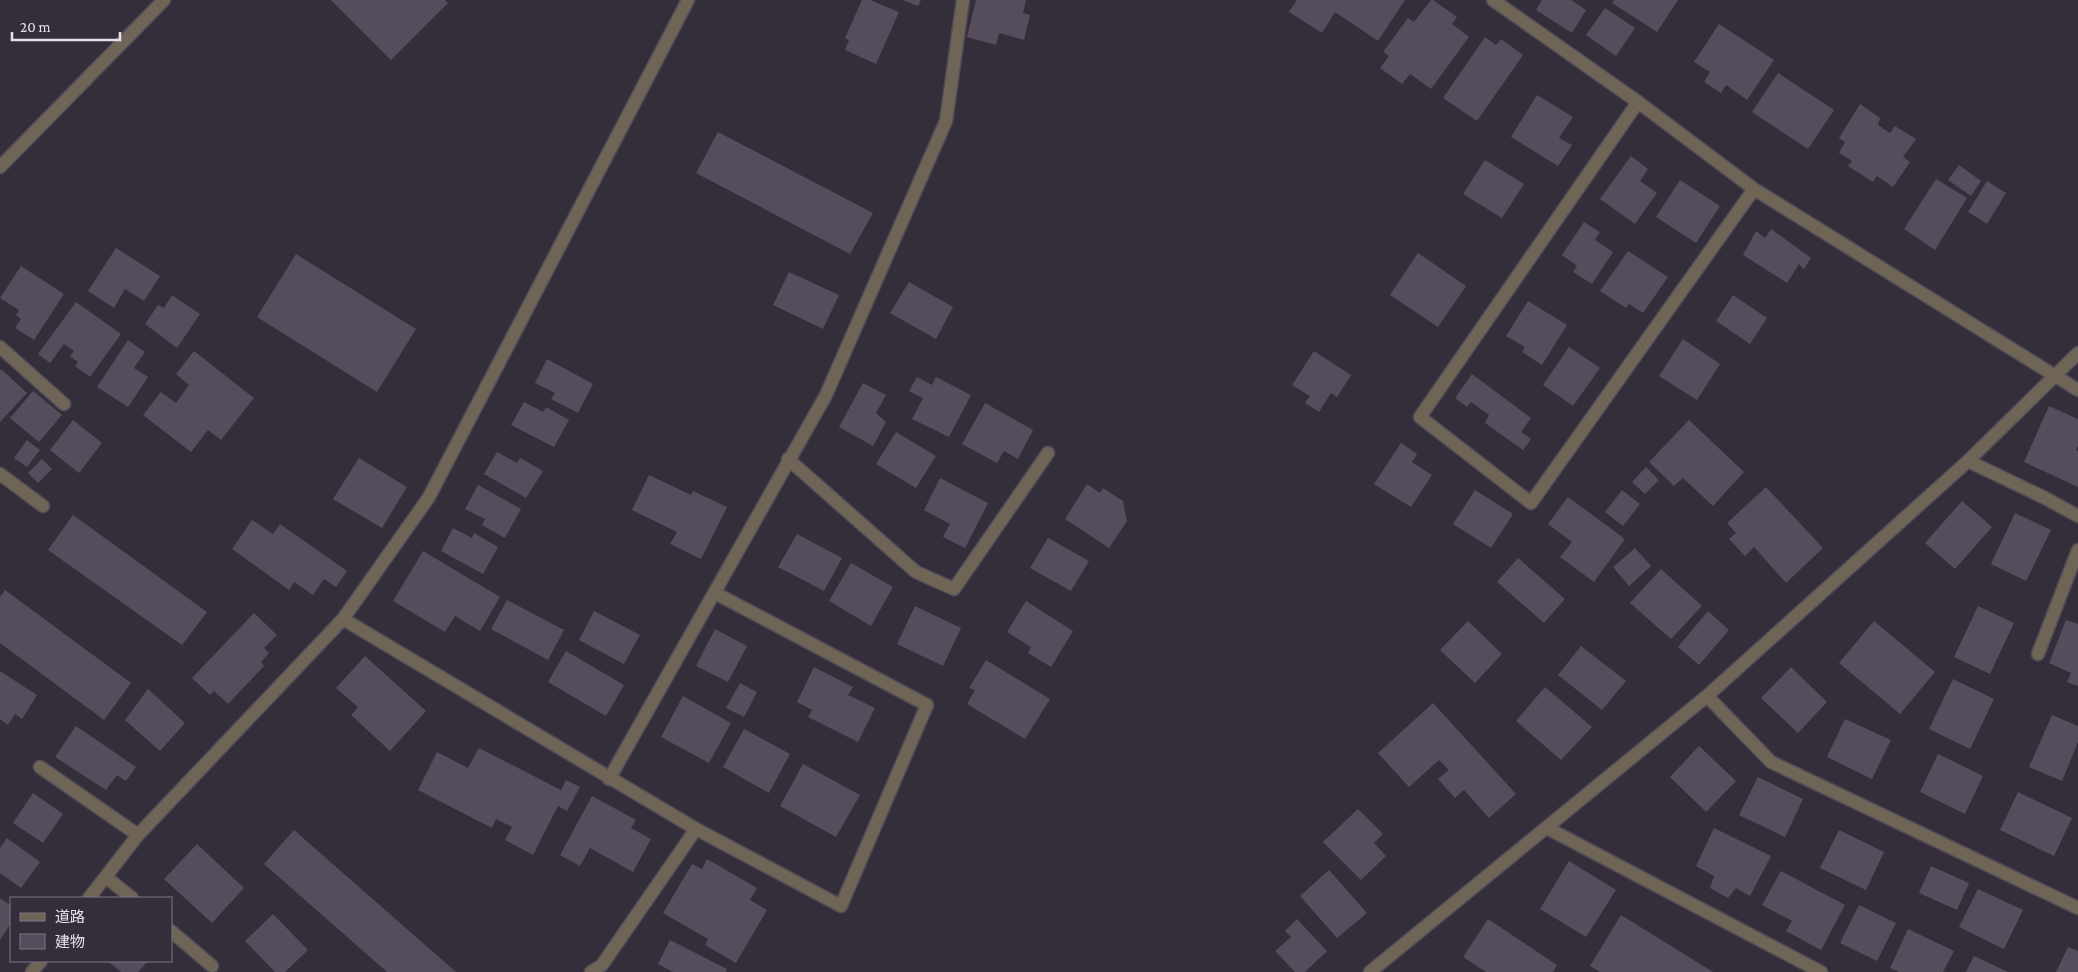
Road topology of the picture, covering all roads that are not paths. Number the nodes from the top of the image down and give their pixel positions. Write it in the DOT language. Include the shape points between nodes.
graph roads {
  1 [pos="164,0"];
  2 [pos="688,0"];
  3 [pos="963,0"];
  4 [pos="1493,0"];
  5 [pos="1638,102"];
  6 [pos="0,167"];
  7 [pos="1754,190"];
  8 [pos="0,347"];
  9 [pos="2078,353"];
  10 [pos="2053,376"];
  11 [pos="2078,390"];
  12 [pos="64,404"];
  13 [pos="1048,453"];
  14 [pos="788,459"];
  15 [pos="1968,460"];
  16 [pos="0,474"];
  17 [pos="43,506"];
  18 [pos="2078,516"];
  19 [pos="2078,550"];
  20 [pos="715,593"];
  21 [pos="344,619"];
  22 [pos="2038,654"];
  23 [pos="1707,696"];
  24 [pos="40,767"];
  25 [pos="609,778"];
  26 [pos="1547,828"];
  27 [pos="696,829"];
  28 [pos="138,835"];
  29 [pos="106,877"];
  30 [pos="90,897"];
  31 [pos="131,897"];
  32 [pos="2078,908"];
  33 [pos="172,932"];
  34 [pos="40,962"];
  35 [pos="212,966"];
  36 [pos="32,972"];
  37 [pos="591,972"];
  38 [pos="1370,972"];
  39 [pos="1821,972"];
  1 -- 6 [label="street"];
  2 -- 21 [label="street" via="429,497"];
  3 -- 14 [label="street" via="946,121 826,394"];
  4 -- 5 [label="street"];
  5 -- 7 [label="street"];
  5 -- 7 [label="street" via="1420,416 1531,503"];
  7 -- 10 [label="street"];
  8 -- 12 [label="street"];
  9 -- 10 [label="street"];
  10 -- 11 [label="street"];
  10 -- 15 [label="street"];
  13 -- 14 [label="street" via="954,589 916,572"];
  14 -- 20 [label="street"];
  15 -- 18 [label="street"];
  15 -- 23 [label="street"];
  16 -- 17 [label="street"];
  19 -- 22 [label="street"];
  20 -- 25 [label="street"];
  20 -- 27 [label="street" via="927,705 841,906"];
  21 -- 25 [label="street"];
  21 -- 28 [label="street"];
  23 -- 26 [label="street"];
  23 -- 32 [label="street" via="1771,762"];
  24 -- 28 [label="street"];
  25 -- 27 [label="street"];
  26 -- 38 [label="street"];
  26 -- 39 [label="street"];
  27 -- 37 [label="street" via="602,965"];
  28 -- 29 [label="street"];
  29 -- 30 [label="street"];
  29 -- 31 [label="street"];
  33 -- 35 [label="street"];
  34 -- 36 [label="street"];
}
